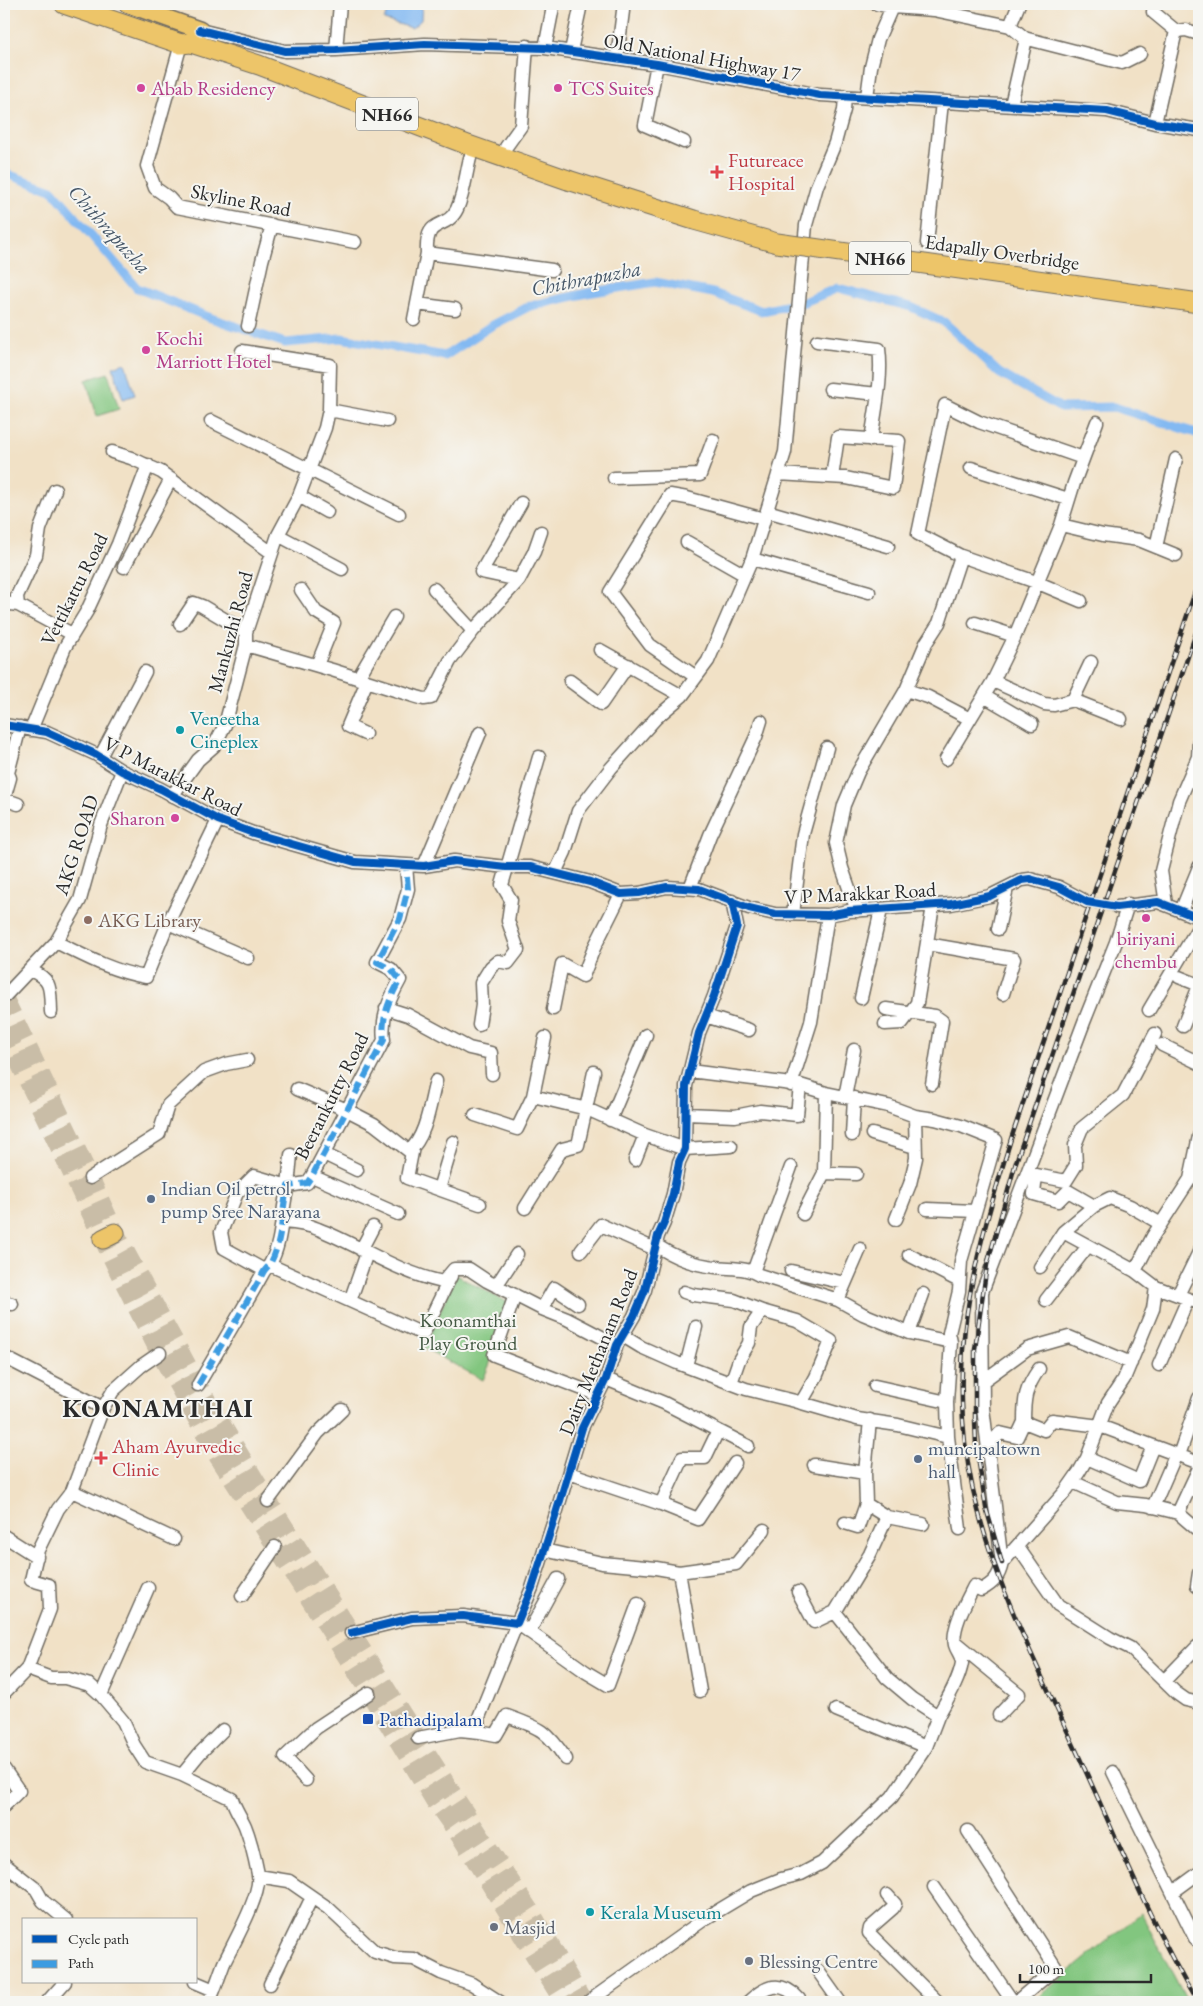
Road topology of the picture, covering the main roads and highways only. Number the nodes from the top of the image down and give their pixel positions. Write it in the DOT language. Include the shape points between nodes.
graph roads {
  1 [pos="64,4"];
  2 [pos="88,4"];
  3 [pos="127,4"];
  4 [pos="191,39"];
  5 [pos="1199,304"];
  1 -- 4 [label="highway, NH66"];
  2 -- 4 [label="highway, NH66"];
  3 -- 4 [label="main road, Old National Highway 17"];
  4 -- 5 [label="highway, Edapally Overbridge / NH66, bridge" via="468,146 694,220 777,243"];
}
